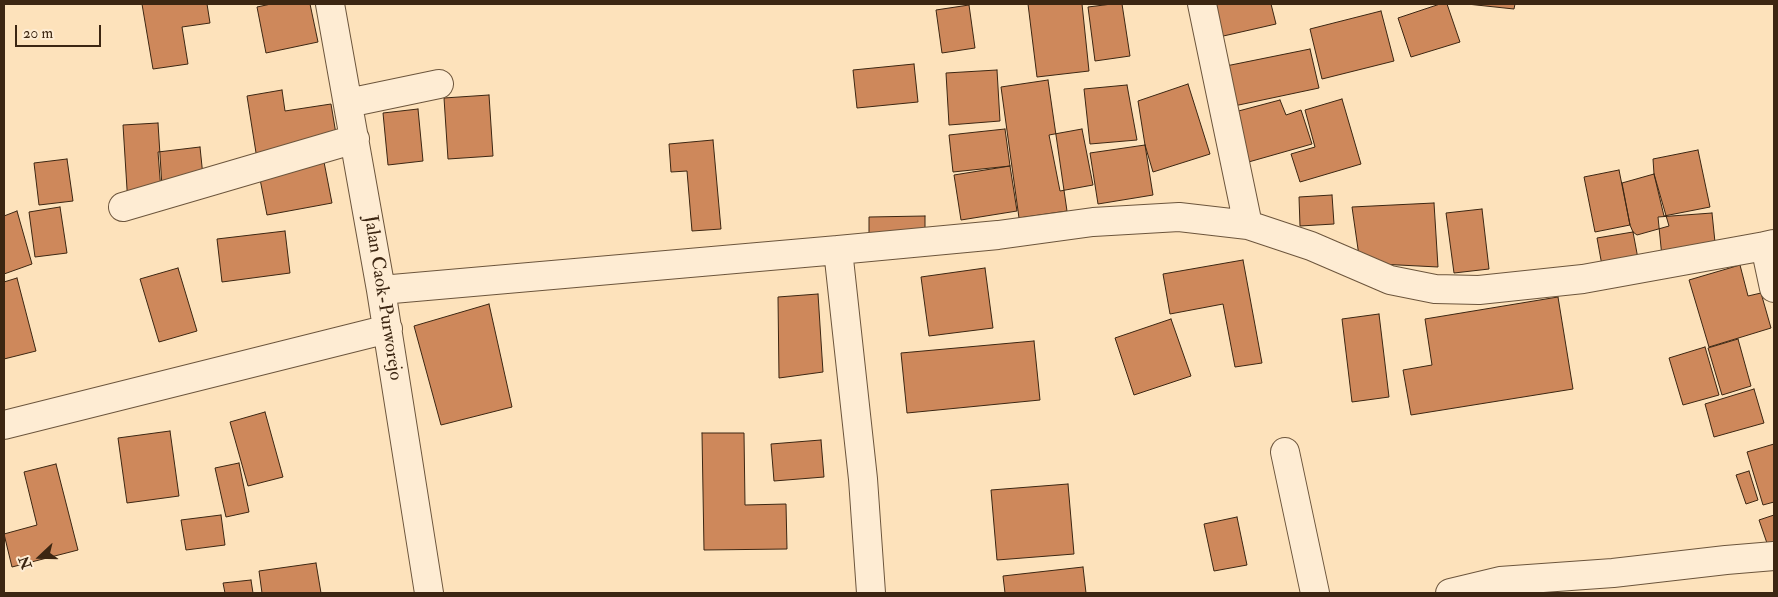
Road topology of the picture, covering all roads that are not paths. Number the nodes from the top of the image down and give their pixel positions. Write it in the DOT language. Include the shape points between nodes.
graph roads {
  1 [pos="330,4"];
  2 [pos="1202,4"];
  3 [pos="439,84"];
  4 [pos="348,103"];
  5 [pos="354,139"];
  6 [pos="123,207"];
  7 [pos="1248,225"];
  8 [pos="1770,245"];
  9 [pos="838,250"];
  10 [pos="1774,288"];
  11 [pos="381,290"];
  12 [pos="388,328"];
  13 [pos="4,425"];
  14 [pos="1285,452"];
  15 [pos="1774,556"];
  16 [pos="429,593"];
  17 [pos="872,593"];
  18 [pos="1315,593"];
  19 [pos="1450,593"];
  1 -- 4 [label="street, Jalan Caok-Purworejo"];
  2 -- 7 [label="street"];
  3 -- 4 [label="street"];
  4 -- 5 [label="street, Jalan Caok-Purworejo"];
  5 -- 6 [label="street"];
  5 -- 11 [label="street, Jalan Caok-Purworejo"];
  7 -- 8 [label="street" via="1311,246 1390,280 1444,289 1479,290 1583,280"];
  7 -- 9 [label="street" via="1179,216 1093,222 998,236"];
  8 -- 10 [label="street"];
  9 -- 11 [label="street"];
  9 -- 17 [label="street"];
  11 -- 12 [label="street, Jalan Caok-Purworejo"];
  12 -- 13 [label="street"];
  12 -- 16 [label="street, Jalan Caok-Purworejo"];
  14 -- 18 [label="street"];
  15 -- 19 [label="street" via="1500,582"];
}
